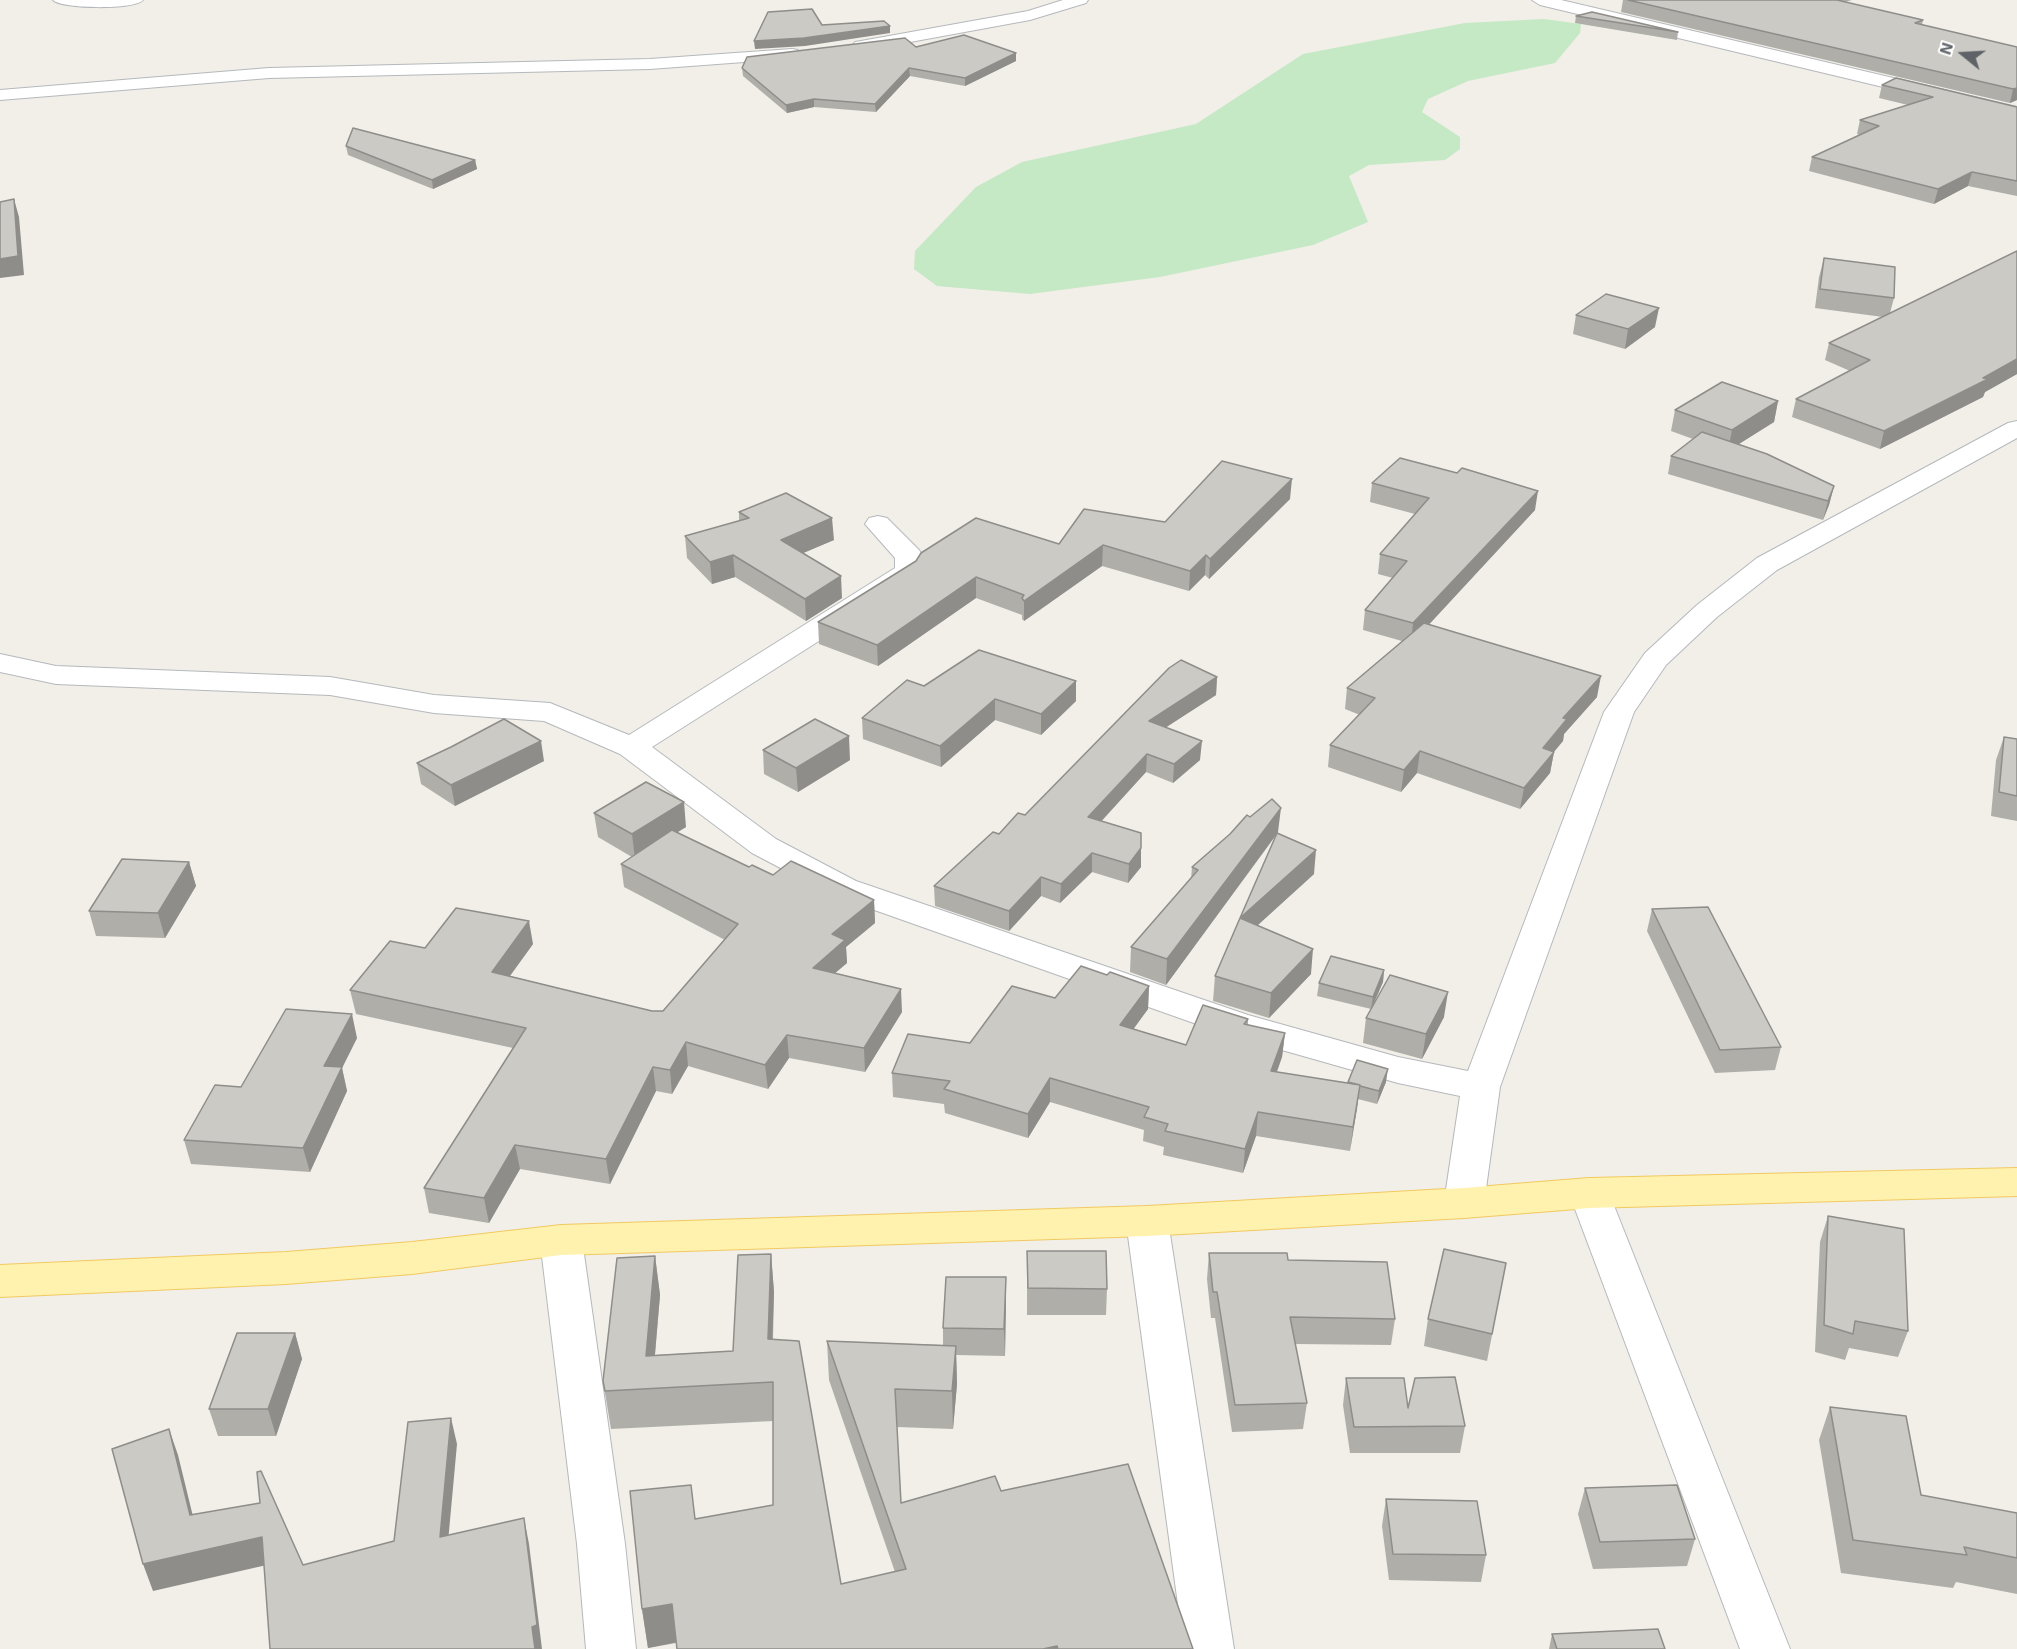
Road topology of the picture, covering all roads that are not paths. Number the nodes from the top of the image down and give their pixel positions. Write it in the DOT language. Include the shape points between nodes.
graph roads {
  1 [pos="61,0"];
  2 [pos="135,0"];
  3 [pos="1080,0"];
  4 [pos="1540,0"];
  5 [pos="1627,3"];
  6 [pos="1600,14"];
  7 [pos="844,49"];
  8 [pos="805,53"];
  9 [pos="0,95"];
  10 [pos="2017,113"];
  11 [pos="2017,428"];
  12 [pos="878,524"];
  13 [pos="0,663"];
  14 [pos="631,747"];
  15 [pos="1481,1087"];
  16 [pos="2017,1182"];
  17 [pos="1589,1193"];
  18 [pos="1464,1203"];
  19 [pos="1147,1221"];
  20 [pos="561,1240"];
  21 [pos="0,1281"];
  22 [pos="611,1649"];
  23 [pos="1209,1649"];
  24 [pos="1765,1649"];
  1 -- 2 [label="street"];
  3 -- 7 [label="street" via="1030,15"];
  4 -- 6 [label="street"];
  5 -- 6 [label="street"];
  6 -- 10 [label="street"];
  8 -- 9 [label="street" via="650,64 269,73"];
  11 -- 15 [label="street" via="1767,564 1707,610 1655,660 1619,712"];
  12 -- 14 [label="street" via="909,556 910,566 905,574"];
  13 -- 14 [label="street" via="56,675 330,686 434,704 549,712"];
  14 -- 15 [label="street" via="764,846 844,888 1235,1024 1398,1070"];
  15 -- 18 [label="street"];
  16 -- 17 [label="main road"];
  17 -- 18 [label="main road"];
  17 -- 24 [label="street"];
  18 -- 19 [label="main road"];
  19 -- 20 [label="main road"];
  19 -- 23 [label="street"];
  20 -- 21 [label="main road" via="286,1268"];
  20 -- 22 [label="street"];
}
